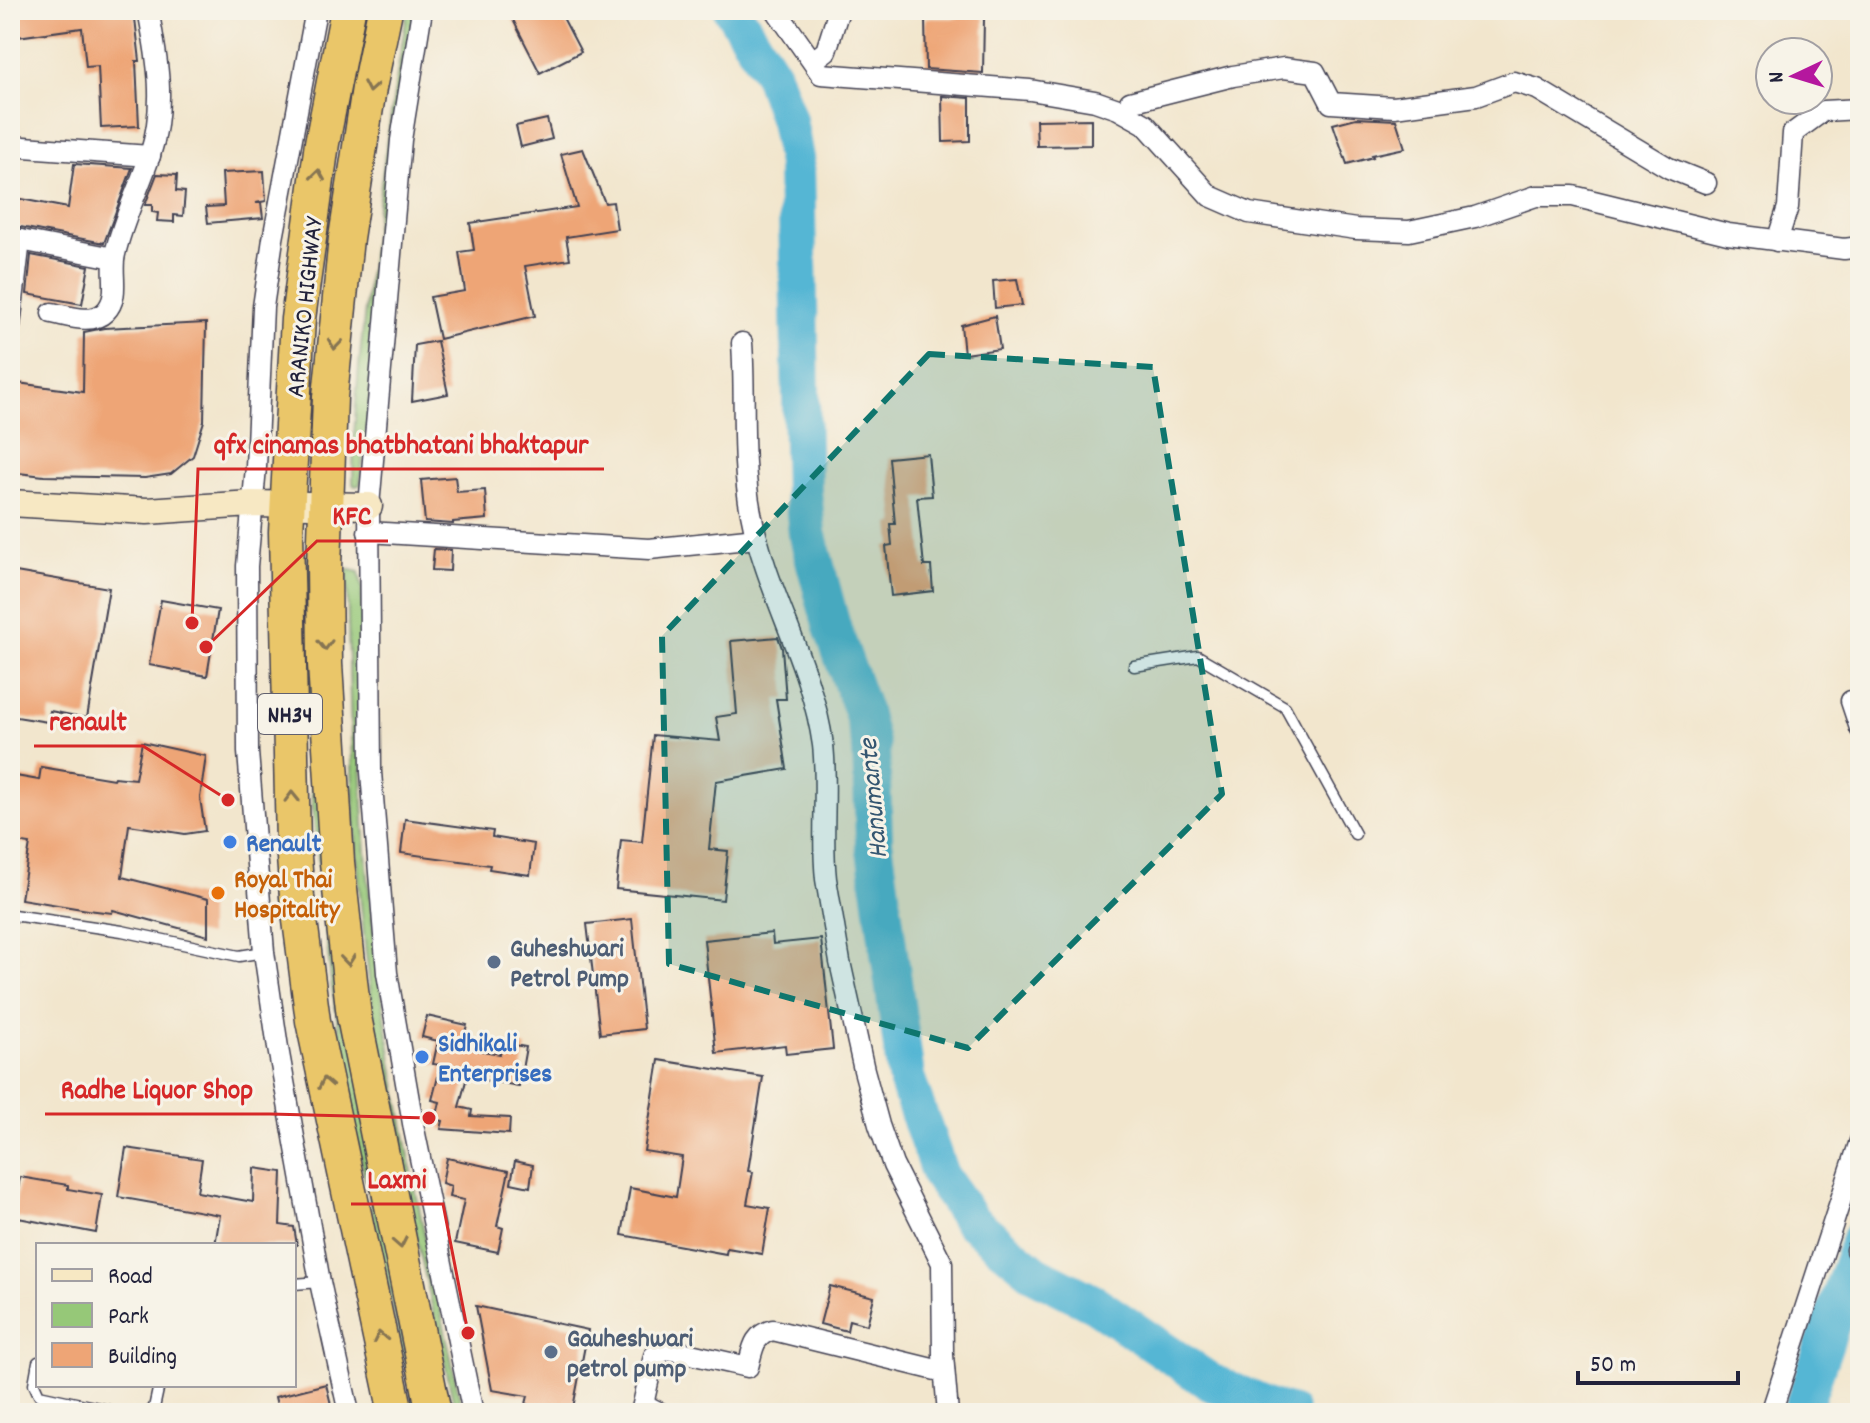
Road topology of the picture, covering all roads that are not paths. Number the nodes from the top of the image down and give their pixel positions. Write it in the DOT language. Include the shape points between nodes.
graph roads {
  1 [pos="148,10"];
  2 [pos="316,10"];
  3 [pos="348,10"];
  4 [pos="385,10"];
  5 [pos="422,10"];
  6 [pos="776,10"];
  7 [pos="839,10"];
  8 [pos="813,61"];
  9 [pos="1130,102"];
  10 [pos="1860,109"];
  11 [pos="10,146"];
  12 [pos="150,156"];
  13 [pos="1706,183"];
  14 [pos="15,239"];
  15 [pos="1777,241"];
  16 [pos="1860,247"];
  17 [pos="114,258"];
  18 [pos="52,313"];
  19 [pos="10,326"];
  20 [pos="742,343"];
  21 [pos="10,503"];
  22 [pos="251,504"];
  23 [pos="287,505"];
  24 [pos="326,506"];
  25 [pos="369,519"];
  26 [pos="757,538"];
  27 [pos="1134,666"];
  28 [pos="1851,701"];
  29 [pos="1860,728"];
  30 [pos="1355,834"];
  31 [pos="13,915"];
  32 [pos="264,952"];
  33 [pos="1860,1141"];
  34 [pos="320,1282"];
  35 [pos="296,1284"];
  36 [pos="944,1370"];
  37 [pos="36,1373"];
  38 [pos="159,1387"];
  39 [pos="642,1406"];
  40 [pos="122,1413"];
  41 [pos="148,1413"];
  42 [pos="349,1413"];
  43 [pos="396,1413"];
  44 [pos="434,1413"];
  45 [pos="473,1413"];
  46 [pos="671,1413"];
  47 [pos="948,1413"];
  48 [pos="1771,1413"];
  1 -- 12 [label="street" via="161,85"];
  2 -- 22 [label="street" via="263,307"];
  23 -- 3 [label="highway, ARANIKO HIGHWAY / NH34, one-way" via="298,319 322,143"];
  4 -- 24 [label="highway, ARANIKO HIGHWAY / NH34, one-way" via="346,238 330,397"];
  5 -- 25 [label="street" via="401,140"];
  6 -- 8 [label="street"];
  7 -- 8 [label="street" via="826,51"];
  8 -- 15 [label="street" via="821,74 1030,90 1106,105 1145,124 1210,196 1249,213 1409,231 1475,217 1536,196 1573,196"];
  9 -- 13 [label="street" via="1284,68 1315,72 1331,103 1394,107 1476,96 1514,82 1537,89 1669,168"];
  10 -- 15 [label="street" via="1823,111 1793,133 1788,207"];
  11 -- 12 [label="street"];
  12 -- 17 [label="street"];
  14 -- 17 [label="street"];
  14 -- 19 [label="street"];
  15 -- 16 [label="street"];
  17 -- 18 [label="street" via="115,291 103,314 93,320"];
  20 -- 26 [label="street" via="749,492"];
  21 -- 22 [label="main road" via="147,511"];
  22 -- 23 [label="main road"];
  22 -- 32 [label="street" via="248,752"];
  23 -- 24 [label="main road"];
  43 -- 23 [label="highway, ARANIKO HIGHWAY / NH34, one-way" via="313,1021 297,897"];
  24 -- 25 [label="main road"];
  24 -- 44 [label="highway, ARANIKO HIGHWAY / NH34, one-way" via="325,664 337,862 354,1017"];
  25 -- 26 [label="street" via="649,549"];
  25 -- 45 [label="street" via="371,772 387,973"];
  26 -- 36 [label="street" via="815,708 822,744 826,879 864,1070 893,1165 942,1263"];
  27 -- 30 [label="lane" via="1198,656 1285,707"];
  28 -- 29 [label="street"];
  31 -- 32 [label="lane" via="239,956"];
  32 -- 34 [label="street"];
  33 -- 48 [label="street"];
  34 -- 35 [label="lane"];
  34 -- 42 [label="street"];
  36 -- 39 [label="street" via="773,1330 755,1339 748,1367 668,1349 654,1356"];
  36 -- 47 [label="street"];
  37 -- 40 [label="lane" via="39,1395"];
  38 -- 41 [label="lane"];
  39 -- 46 [label="lane"];
}
